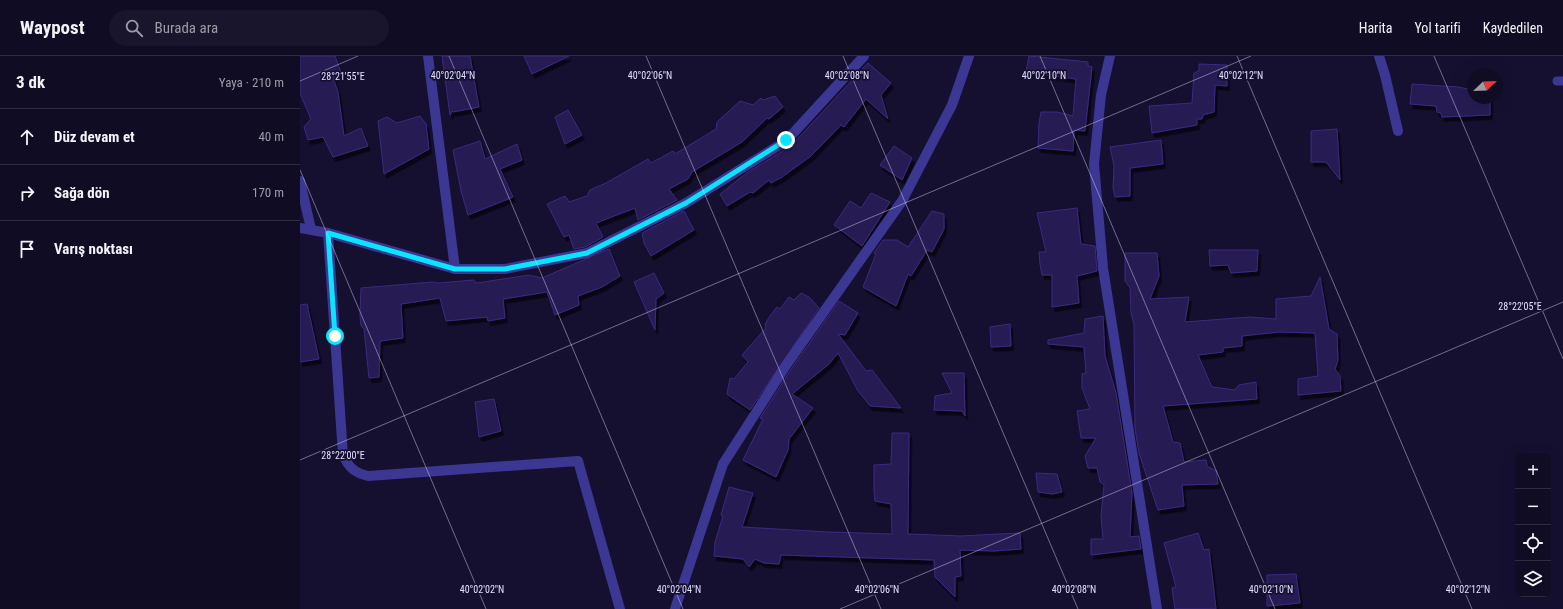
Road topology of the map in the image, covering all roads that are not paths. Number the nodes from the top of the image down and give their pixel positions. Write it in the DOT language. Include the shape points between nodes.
graph roads {
  1 [pos="428,56"];
  2 [pos="864,56"];
  3 [pos="969,56"];
  4 [pos="1110,56"];
  5 [pos="1379,56"];
  6 [pos="1398,132"];
  7 [pos="300,181"];
  8 [pos="300,228"];
  9 [pos="311,229"];
  10 [pos="328,233"];
  11 [pos="455,269"];
  12 [pos="620,609"];
  13 [pos="675,609"];
  14 [pos="1157,609"];
  1 -- 11 [label="street"];
  2 -- 11 [label="street" via="786,140 686,203 587,253 505,269"];
  3 -- 13 [label="street" via="952,105 902,201 787,364 723,464"];
  4 -- 14 [label="street" via="1101,95 1095,171 1103,268"];
  5 -- 6 [label="street"];
  7 -- 9 [label="street"];
  8 -- 9 [label="street"];
  9 -- 10 [label="street"];
  10 -- 11 [label="street"];
  10 -- 12 [label="street" via="343,455 347,464 356,472 368,476 578,461"];
}
